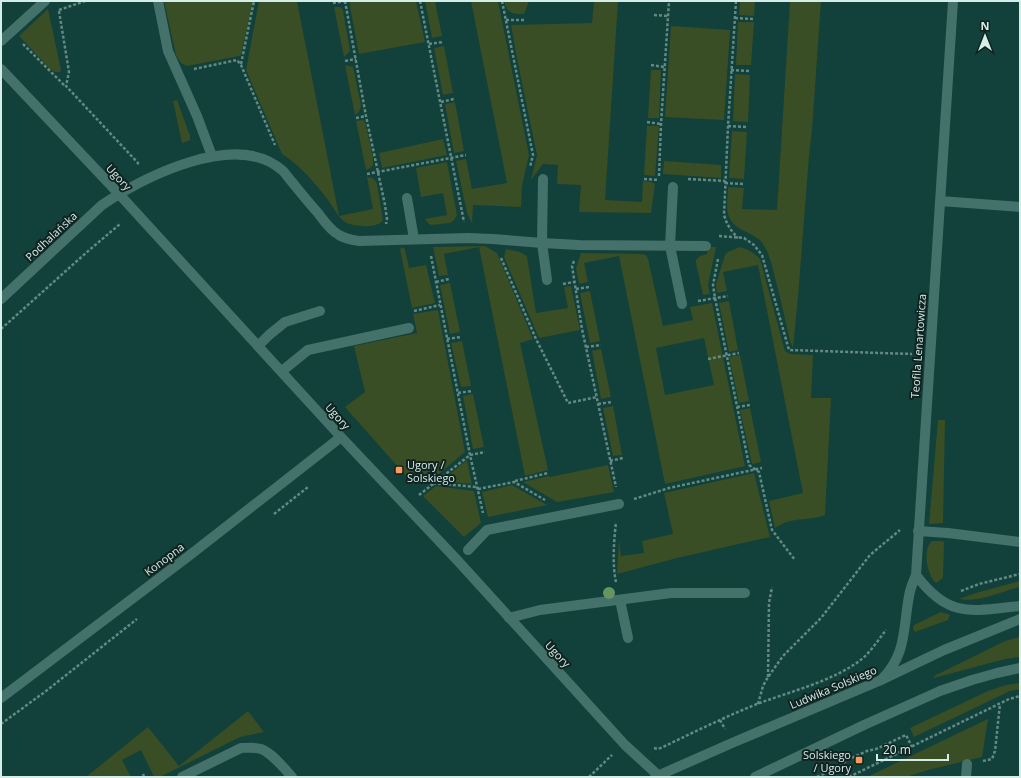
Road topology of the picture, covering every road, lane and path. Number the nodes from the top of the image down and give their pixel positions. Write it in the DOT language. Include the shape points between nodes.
graph roads {
  1 [pos="45,1"];
  2 [pos="85,1"];
  3 [pos="158,1"];
  4 [pos="254,1"];
  5 [pos="345,1"];
  6 [pos="420,1"];
  7 [pos="502,1"];
  8 [pos="669,1"];
  9 [pos="736,1"];
  10 [pos="953,1"];
  11 [pos="58,3"];
  12 [pos="333,3"];
  13 [pos="59,11"];
  14 [pos="654,15"];
  15 [pos="668,16"];
  16 [pos="735,18"];
  17 [pos="754,18"];
  18 [pos="506,20"];
  19 [pos="524,20"];
  20 [pos="11,32"];
  21 [pos="1,41"];
  22 [pos="443,42"];
  23 [pos="429,44"];
  24 [pos="356,59"];
  25 [pos="345,61"];
  26 [pos="241,64"];
  27 [pos="651,65"];
  28 [pos="664,66"];
  29 [pos="1,69"];
  30 [pos="176,69"];
  31 [pos="731,70"];
  32 [pos="751,71"];
  33 [pos="66,86"];
  34 [pos="454,99"];
  35 [pos="441,102"];
  36 [pos="366,116"];
  37 [pos="356,118"];
  38 [pos="647,122"];
  39 [pos="661,124"];
  40 [pos="728,126"];
  41 [pos="747,127"];
  42 [pos="278,151"];
  43 [pos="466,155"];
  44 [pos="212,156"];
  45 [pos="452,157"];
  46 [pos="529,171"];
  47 [pos="378,172"];
  48 [pos="367,174"];
  49 [pos="681,178"];
  50 [pos="543,179"];
  51 [pos="644,179"];
  52 [pos="725,182"];
  53 [pos="137,184"];
  54 [pos="744,184"];
  55 [pos="673,187"];
  56 [pos="119,194"];
  57 [pos="407,198"];
  58 [pos="940,201"];
  59 [pos="1020,207"];
  60 [pos="120,224"];
  61 [pos="465,226"];
  62 [pos="385,228"];
  63 [pos="724,236"];
  64 [pos="427,238"];
  65 [pos="738,238"];
  66 [pos="414,239"];
  67 [pos="493,239"];
  68 [pos="722,241"];
  69 [pos="542,243"];
  70 [pos="579,245"];
  71 [pos="670,246"];
  72 [pos="706,246"];
  73 [pos="719,253"];
  74 [pos="762,255"];
  75 [pos="449,279"];
  76 [pos="547,280"];
  77 [pos="436,282"];
  78 [pos="589,287"];
  79 [pos="576,289"];
  80 [pos="728,296"];
  81 [pos="715,298"];
  82 [pos="1,299"];
  83 [pos="682,304"];
  84 [pos="320,311"];
  85 [pos="409,328"];
  86 [pos="1,329"];
  87 [pos="461,337"];
  88 [pos="447,339"];
  89 [pos="600,345"];
  90 [pos="258,346"];
  91 [pos="586,347"];
  92 [pos="739,353"];
  93 [pos="912,354"];
  94 [pos="727,355"];
  95 [pos="708,358"];
  96 [pos="282,371"];
  97 [pos="472,391"];
  98 [pos="458,393"];
  99 [pos="597,397"];
  100 [pos="612,402"];
  101 [pos="598,404"];
  102 [pos="750,405"];
  103 [pos="737,407"];
  104 [pos="341,437"];
  105 [pos="484,452"];
  106 [pos="470,455"];
  107 [pos="623,458"];
  108 [pos="610,461"];
  109 [pos="762,468"];
  110 [pos="755,469"];
  111 [pos="548,473"];
  112 [pos="514,482"];
  113 [pos="313,483"];
  114 [pos="433,484"];
  115 [pos="410,486"];
  116 [pos="477,488"];
  117 [pos="414,490"];
  118 [pos="619,504"];
  119 [pos="568,514"];
  120 [pos="271,516"];
  121 [pos="487,530"];
  122 [pos="900,530"];
  123 [pos="918,532"];
  124 [pos="1020,542"];
  125 [pos="468,550"];
  126 [pos="795,560"];
  127 [pos="1020,574"];
  128 [pos="916,575"];
  129 [pos="772,587"];
  130 [pos="958,591"];
  131 [pos="745,593"];
  132 [pos="620,600"];
  133 [pos="1020,606"];
  134 [pos="138,618"];
  135 [pos="509,618"];
  136 [pos="1020,619"];
  137 [pos="887,628"];
  138 [pos="628,638"];
  139 [pos="1020,668"];
  140 [pos="768,677"];
  141 [pos="879,681"];
  142 [pos="1020,696"];
  143 [pos="1,698"];
  144 [pos="758,704"];
  145 [pos="1000,704"];
  146 [pos="720,720"];
  147 [pos="1,724"];
  148 [pos="724,728"];
  149 [pos="912,746"];
  150 [pos="652,748"];
  151 [pos="615,753"];
  152 [pos="967,764"];
  153 [pos="658,776"];
  154 [pos="182,777"];
  155 [pos="292,777"];
  156 [pos="589,777"];
  157 [pos="755,777"];
  158 [pos="817,777"];
  159 [pos="849,777"];
  160 [pos="966,777"];
  1 -- 20 [label="street"];
  2 -- 13 [label="path"];
  3 -- 30 [label="street" via="168,51"];
  4 -- 26 [label="path"];
  5 -- 12 [label="path"];
  5 -- 24 [label="path"];
  6 -- 23 [label="path"];
  7 -- 18 [label="path"];
  8 -- 15 [label="path"];
  9 -- 16 [label="path"];
  10 -- 58 [label="street, Teofila Lenartowicza"];
  11 -- 13 [label="path"];
  13 -- 33 [label="path" via="69,72"];
  14 -- 15 [label="path"];
  15 -- 28 [label="path"];
  16 -- 17 [label="path"];
  16 -- 31 [label="path"];
  18 -- 19 [label="path"];
  18 -- 46 [label="path" via="533,155"];
  20 -- 21 [label="street"];
  20 -- 33 [label="path"];
  22 -- 23 [label="path"];
  23 -- 35 [label="path"];
  24 -- 25 [label="path"];
  24 -- 36 [label="path"];
  26 -- 30 [label="path" via="234,60 199,68"];
  26 -- 42 [label="path"];
  27 -- 28 [label="path"];
  28 -- 39 [label="path"];
  29 -- 56 [label="street, Ugory"];
  30 -- 44 [label="street"];
  31 -- 32 [label="path"];
  31 -- 40 [label="path"];
  33 -- 53 [label="path" via="138,162 129,169"];
  34 -- 35 [label="path"];
  35 -- 45 [label="path"];
  36 -- 37 [label="path"];
  36 -- 47 [label="path"];
  38 -- 39 [label="path"];
  39 -- 51 [label="path" via="659,180"];
  40 -- 41 [label="path"];
  40 -- 52 [label="path"];
  43 -- 45 [label="path"];
  44 -- 53 [label="street, Podhalańska" via="176,166"];
  44 -- 66 [label="street, Podhalańska" via="246,155 272,163 283,171 328,226 349,240"];
  45 -- 47 [label="path"];
  45 -- 61 [label="path"];
  47 -- 48 [label="path"];
  47 -- 62 [label="path" via="387,219"];
  49 -- 52 [label="path"];
  50 -- 69 [label="street"];
  52 -- 54 [label="path"];
  52 -- 65 [label="path" via="724,215 731,231"];
  53 -- 56 [label="street, Podhalańska"];
  55 -- 71 [label="street"];
  56 -- 82 [label="street, Podhalańska" via="102,205"];
  56 -- 90 [label="street, Ugory"];
  57 -- 66 [label="street"];
  58 -- 59 [label="street"];
  58 -- 123 [label="street, Teofila Lenartowicza"];
  60 -- 86 [label="path"];
  63 -- 68 [label="path"];
  64 -- 66 [label="street, Podhalańska"];
  64 -- 67 [label="street, Podhalańska"];
  64 -- 77 [label="path"];
  67 -- 69 [label="street, Podhalańska"];
  67 -- 99 [label="path" via="536,339 568,403"];
  69 -- 70 [label="street, Podhalańska"];
  69 -- 76 [label="street"];
  70 -- 71 [label="street, Podhalańska"];
  70 -- 79 [label="path" via="572,266"];
  71 -- 72 [label="street, Podhalańska"];
  71 -- 83 [label="street"];
  73 -- 81 [label="path" via="713,285"];
  74 -- 93 [label="path" via="789,350"];
  75 -- 77 [label="path"];
  77 -- 88 [label="path"];
  78 -- 79 [label="path"];
  79 -- 91 [label="path"];
  80 -- 81 [label="path"];
  81 -- 94 [label="path"];
  84 -- 90 [label="street" via="285,322"];
  85 -- 96 [label="street" via="308,350"];
  87 -- 88 [label="path"];
  88 -- 98 [label="path"];
  89 -- 91 [label="path"];
  90 -- 96 [label="street, Ugory"];
  91 -- 99 [label="path"];
  92 -- 94 [label="path"];
  94 -- 95 [label="path"];
  94 -- 103 [label="path"];
  96 -- 104 [label="street, Ugory"];
  97 -- 98 [label="path"];
  98 -- 106 [label="path"];
  99 -- 101 [label="path"];
  100 -- 101 [label="path"];
  101 -- 108 [label="path"];
  102 -- 103 [label="path"];
  103 -- 110 [label="path" via="749,465"];
  104 -- 135 [label="street, Ugory"];
  104 -- 143 [label="street, Konopna"];
  105 -- 106 [label="path"];
  106 -- 114 [label="path"];
  106 -- 116 [label="path"];
  107 -- 108 [label="path"];
  108 -- 118 [label="path"];
  109 -- 110 [label="path"];
  110 -- 118 [label="path" via="669,488"];
  110 -- 126 [label="path" via="759,472 772,530"];
  111 -- 112 [label="path"];
  112 -- 116 [label="path"];
  112 -- 119 [label="path"];
  113 -- 120 [label="path"];
  114 -- 115 [label="path" via="406,481"];
  114 -- 116 [label="path"];
  114 -- 117 [label="path" via="418,495"];
  116 -- 121 [label="path"];
  118 -- 119 [label="street"];
  118 -- 132 [label="path" via="614,537 614,575"];
  119 -- 121 [label="street"];
  121 -- 125 [label="street"];
  122 -- 140 [label="path" via="870,555 821,618 783,656"];
  123 -- 124 [label="street"];
  123 -- 128 [label="street, Teofila Lenartowicza"];
  127 -- 130 [label="path"];
  128 -- 133 [label="street" via="936,597 958,609"];
  128 -- 141 [label="street, Teofila Lenartowicza" via="909,594 902,646 892,667"];
  129 -- 140 [label="path" via="769,602"];
  131 -- 132 [label="street" via="671,593"];
  132 -- 135 [label="street" via="540,610"];
  132 -- 138 [label="street"];
  134 -- 147 [label="path"];
  135 -- 153 [label="street, Ugory" via="625,745"];
  136 -- 141 [label="street, Ludwika Solskiego" via="944,650"];
  137 -- 144 [label="path" via="864,657 852,666"];
  139 -- 157 [label="street" via="940,691"];
  140 -- 144 [label="path"];
  141 -- 153 [label="street, Ludwika Solskiego"];
  142 -- 145 [label="path"];
  144 -- 146 [label="path"];
  145 -- 149 [label="path"];
  145 -- 152 [label="path" via="992,759"];
  146 -- 148 [label="path"];
  146 -- 150 [label="path" via="663,747"];
  149 -- 158 [label="path" via="906,735 847,760"];
  149 -- 159 [label="path"];
  151 -- 156 [label="path"];
  152 -- 160 [label="street"];
  154 -- 155 [label="street" via="241,748 252,747 268,753"];
}
